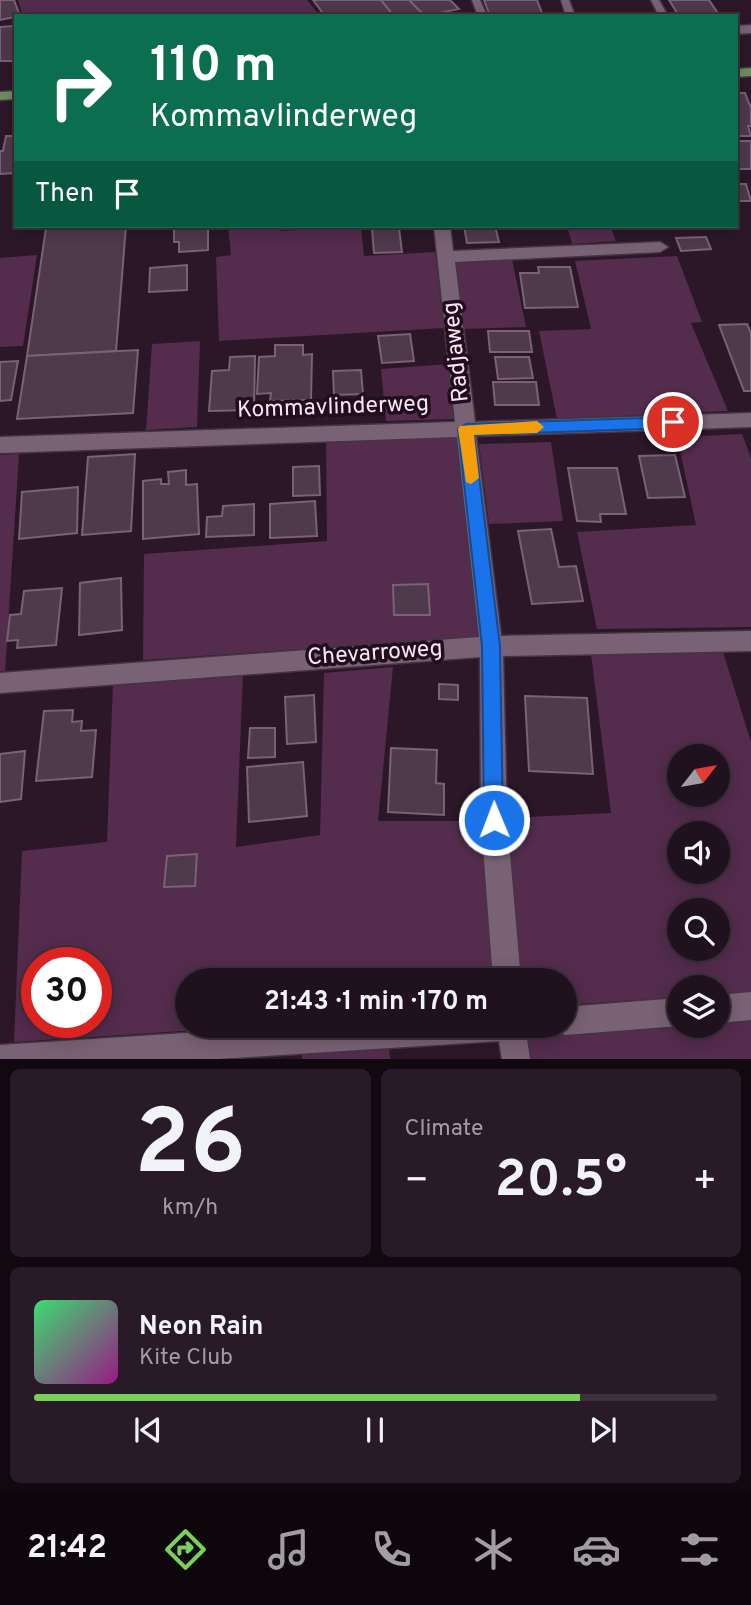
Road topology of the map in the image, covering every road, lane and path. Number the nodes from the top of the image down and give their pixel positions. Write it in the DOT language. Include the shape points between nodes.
graph roads {
  1 [pos="442,228"];
  2 [pos="660,247"];
  3 [pos="446,257"];
  4 [pos="751,420"];
  5 [pos="466,429"];
  6 [pos="0,445"];
  7 [pos="751,641"];
  8 [pos="491,646"];
  9 [pos="0,683"];
  10 [pos="507,968"];
  11 [pos="751,1006"];
  12 [pos="730,1008"];
  13 [pos="667,1013"];
  14 [pos="577,1020"];
  15 [pos="321,1038"];
  16 [pos="513,1038"];
  17 [pos="0,1059"];
  18 [pos="516,1059"];
  1 -- 3 [label="street, Radjaweg"];
  2 -- 3 [label="street"];
  3 -- 5 [label="street, Radjaweg"];
  4 -- 5 [label="street, Kommavlinderweg"];
  5 -- 6 [label="street, Kommavlinderweg"];
  5 -- 8 [label="street, Radjaweg"];
  7 -- 8 [label="street, Chevarroweg"];
  8 -- 9 [label="street, Chevarroweg"];
  8 -- 10 [label="street, Radjaweg" via="494,820"];
  11 -- 12 [label="street"];
  13 -- 14 [label="street"];
  15 -- 17 [label="street"];
  16 -- 18 [label="street"];
}
